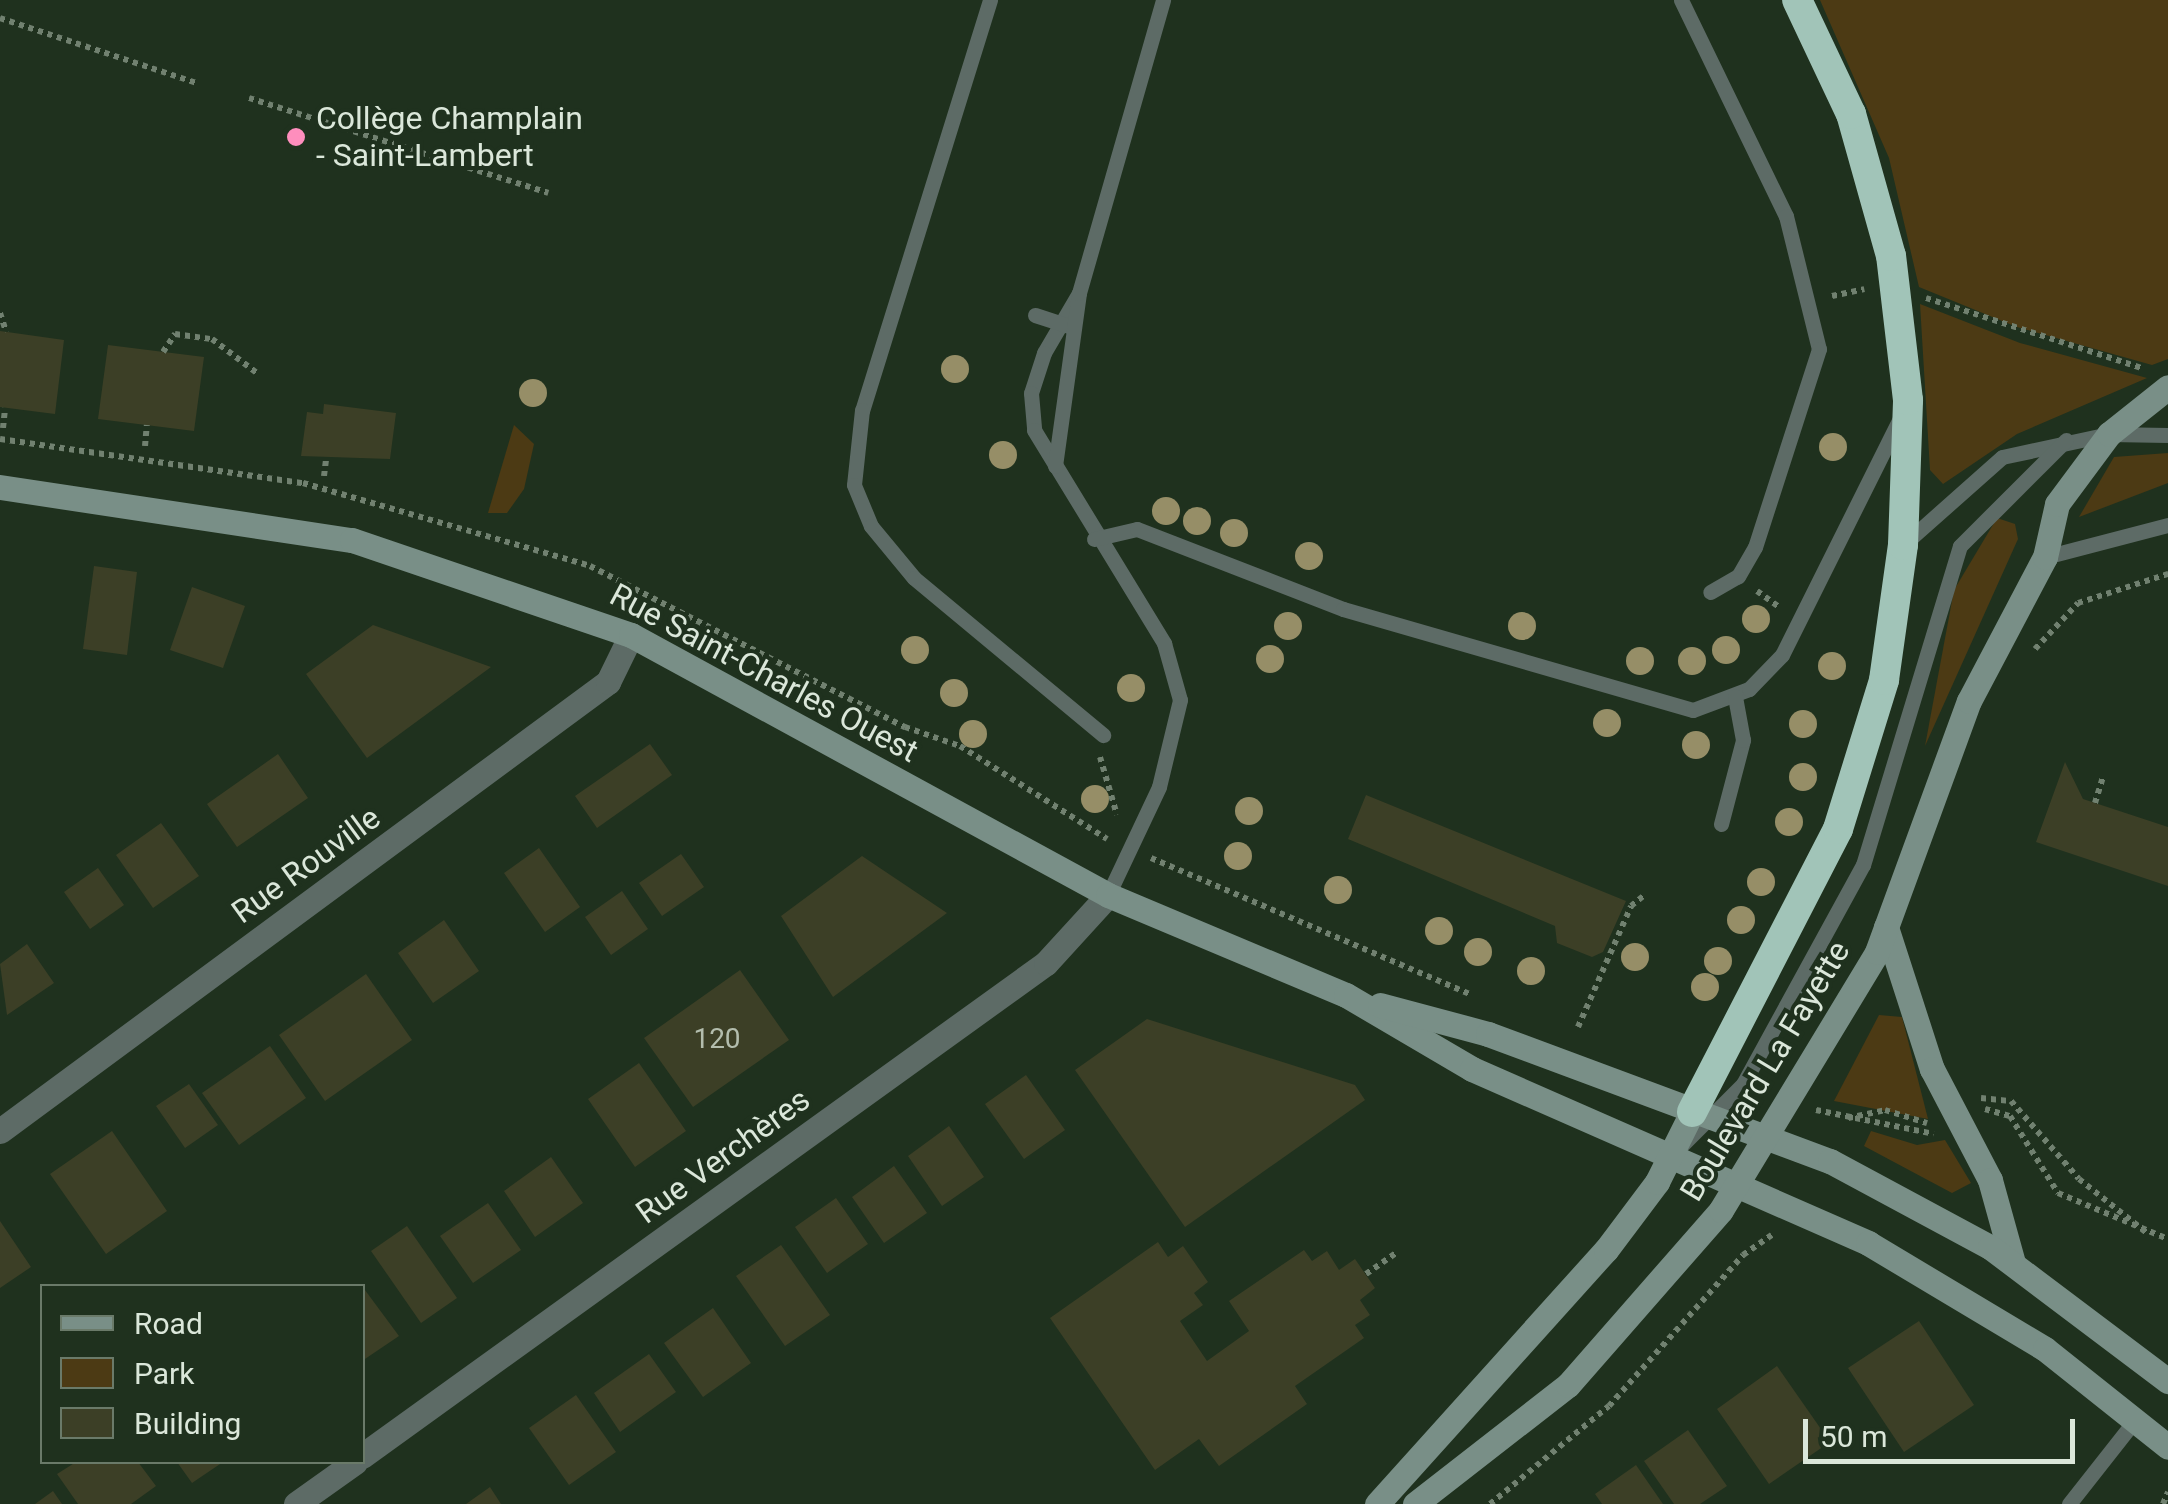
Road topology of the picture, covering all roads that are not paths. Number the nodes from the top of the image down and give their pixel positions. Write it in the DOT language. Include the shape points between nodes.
graph roads {
  1 [pos="990,0"];
  2 [pos="1163,0"];
  3 [pos="1681,0"];
  4 [pos="1797,0"];
  5 [pos="1035,315"];
  6 [pos="1069,326"];
  7 [pos="2160,379"];
  8 [pos="1908,400"];
  9 [pos="2110,434"];
  10 [pos="2168,435"];
  11 [pos="2066,440"];
  12 [pos="1057,475"];
  13 [pos="0,487"];
  14 [pos="2168,525"];
  15 [pos="1094,539"];
  16 [pos="1903,545"];
  17 [pos="2044,557"];
  18 [pos="1710,592"];
  19 [pos="631,635"];
  20 [pos="1735,697"];
  21 [pos="1103,735"];
  22 [pos="1721,824"];
  23 [pos="1108,896"];
  24 [pos="1886,927"];
  25 [pos="1346,995"];
  26 [pos="1701,1114"];
  27 [pos="0,1130"];
  28 [pos="1766,1134"];
  29 [pos="1674,1154"];
  30 [pos="1738,1181"];
  31 [pos="2014,1263"];
  32 [pos="2168,1381"];
  33 [pos="2136,1420"];
  34 [pos="2168,1447"];
  35 [pos="365,1454"];
  36 [pos="352,1464"];
  37 [pos="2079,1501"];
  38 [pos="296,1504"];
  39 [pos="1377,1504"];
  40 [pos="1416,1504"];
  1 -- 21 [label="lane" via="862,410 854,486 871,526 914,578"];
  2 -- 6 [label="lane"];
  3 -- 18 [label="lane" via="1786,216 1818,350 1755,547 1738,576"];
  4 -- 8 [label="highway" via="1868,165 1898,291"];
  5 -- 6 [label="lane"];
  6 -- 12 [label="lane" via="1054,435"];
  6 -- 12 [label="lane" via="1030,405"];
  7 -- 9 [label="street, Boulevard La Fayette"];
  8 -- 16 [label="highway"];
  8 -- 20 [label="lane" via="1803,624 1772,668"];
  9 -- 10 [label="lane"];
  9 -- 11 [label="lane"];
  9 -- 17 [label="street, Boulevard La Fayette" via="2057,504"];
  11 -- 16 [label="lane" via="2002,457"];
  11 -- 26 [label="lane" via="1960,546 1863,864 1743,1084"];
  12 -- 15 [label="lane"];
  13 -- 19 [label="street, Rue Saint-Charles Ouest" via="352,540"];
  14 -- 17 [label="lane"];
  15 -- 20 [label="lane" via="1127,528 1154,534 1343,609 1666,708"];
  15 -- 23 [label="lane" via="1164,643 1180,700 1163,777"];
  16 -- 26 [label="highway" via="1884,680 1843,814"];
  17 -- 24 [label="street, Boulevard La Fayette" via="1981,673"];
  19 -- 23 [label="street, Rue Saint-Charles Ouest"];
  19 -- 27 [label="street, Rue Rouville" via="608,682"];
  20 -- 22 [label="lane" via="1743,740"];
  23 -- 25 [label="street, Rue Saint-Charles Ouest"];
  23 -- 35 [label="street, Rue Verchères" via="1046,964"];
  24 -- 28 [label="street, Boulevard La Fayette"];
  24 -- 31 [label="street" via="1932,1070 1990,1180"];
  25 -- 26 [label="street, Rue Saint-Charles Ouest" via="1488,1034"];
  25 -- 29 [label="street, Rue Saint-Charles Ouest" via="1472,1069"];
  26 -- 28 [label="street, Rue Saint-Charles Ouest"];
  26 -- 29 [label="street, Boulevard La Fayette"];
  28 -- 30 [label="street, Boulevard La Fayette"];
  28 -- 31 [label="street, Rue Saint-Charles Ouest"];
  29 -- 30 [label="street, Rue Saint-Charles Ouest"];
  29 -- 39 [label="street, Boulevard La Fayette" via="1562,1305"];
  30 -- 33 [label="street, Rue Saint-Charles Ouest" via="1996,1316"];
  30 -- 40 [label="street, Boulevard La Fayette" via="1584,1370"];
  31 -- 32 [label="street, Rue Saint-Charles Ouest"];
  33 -- 34 [label="street, Rue Saint-Charles Ouest"];
  33 -- 37 [label="lane"];
  36 -- 38 [label="street"];
}
